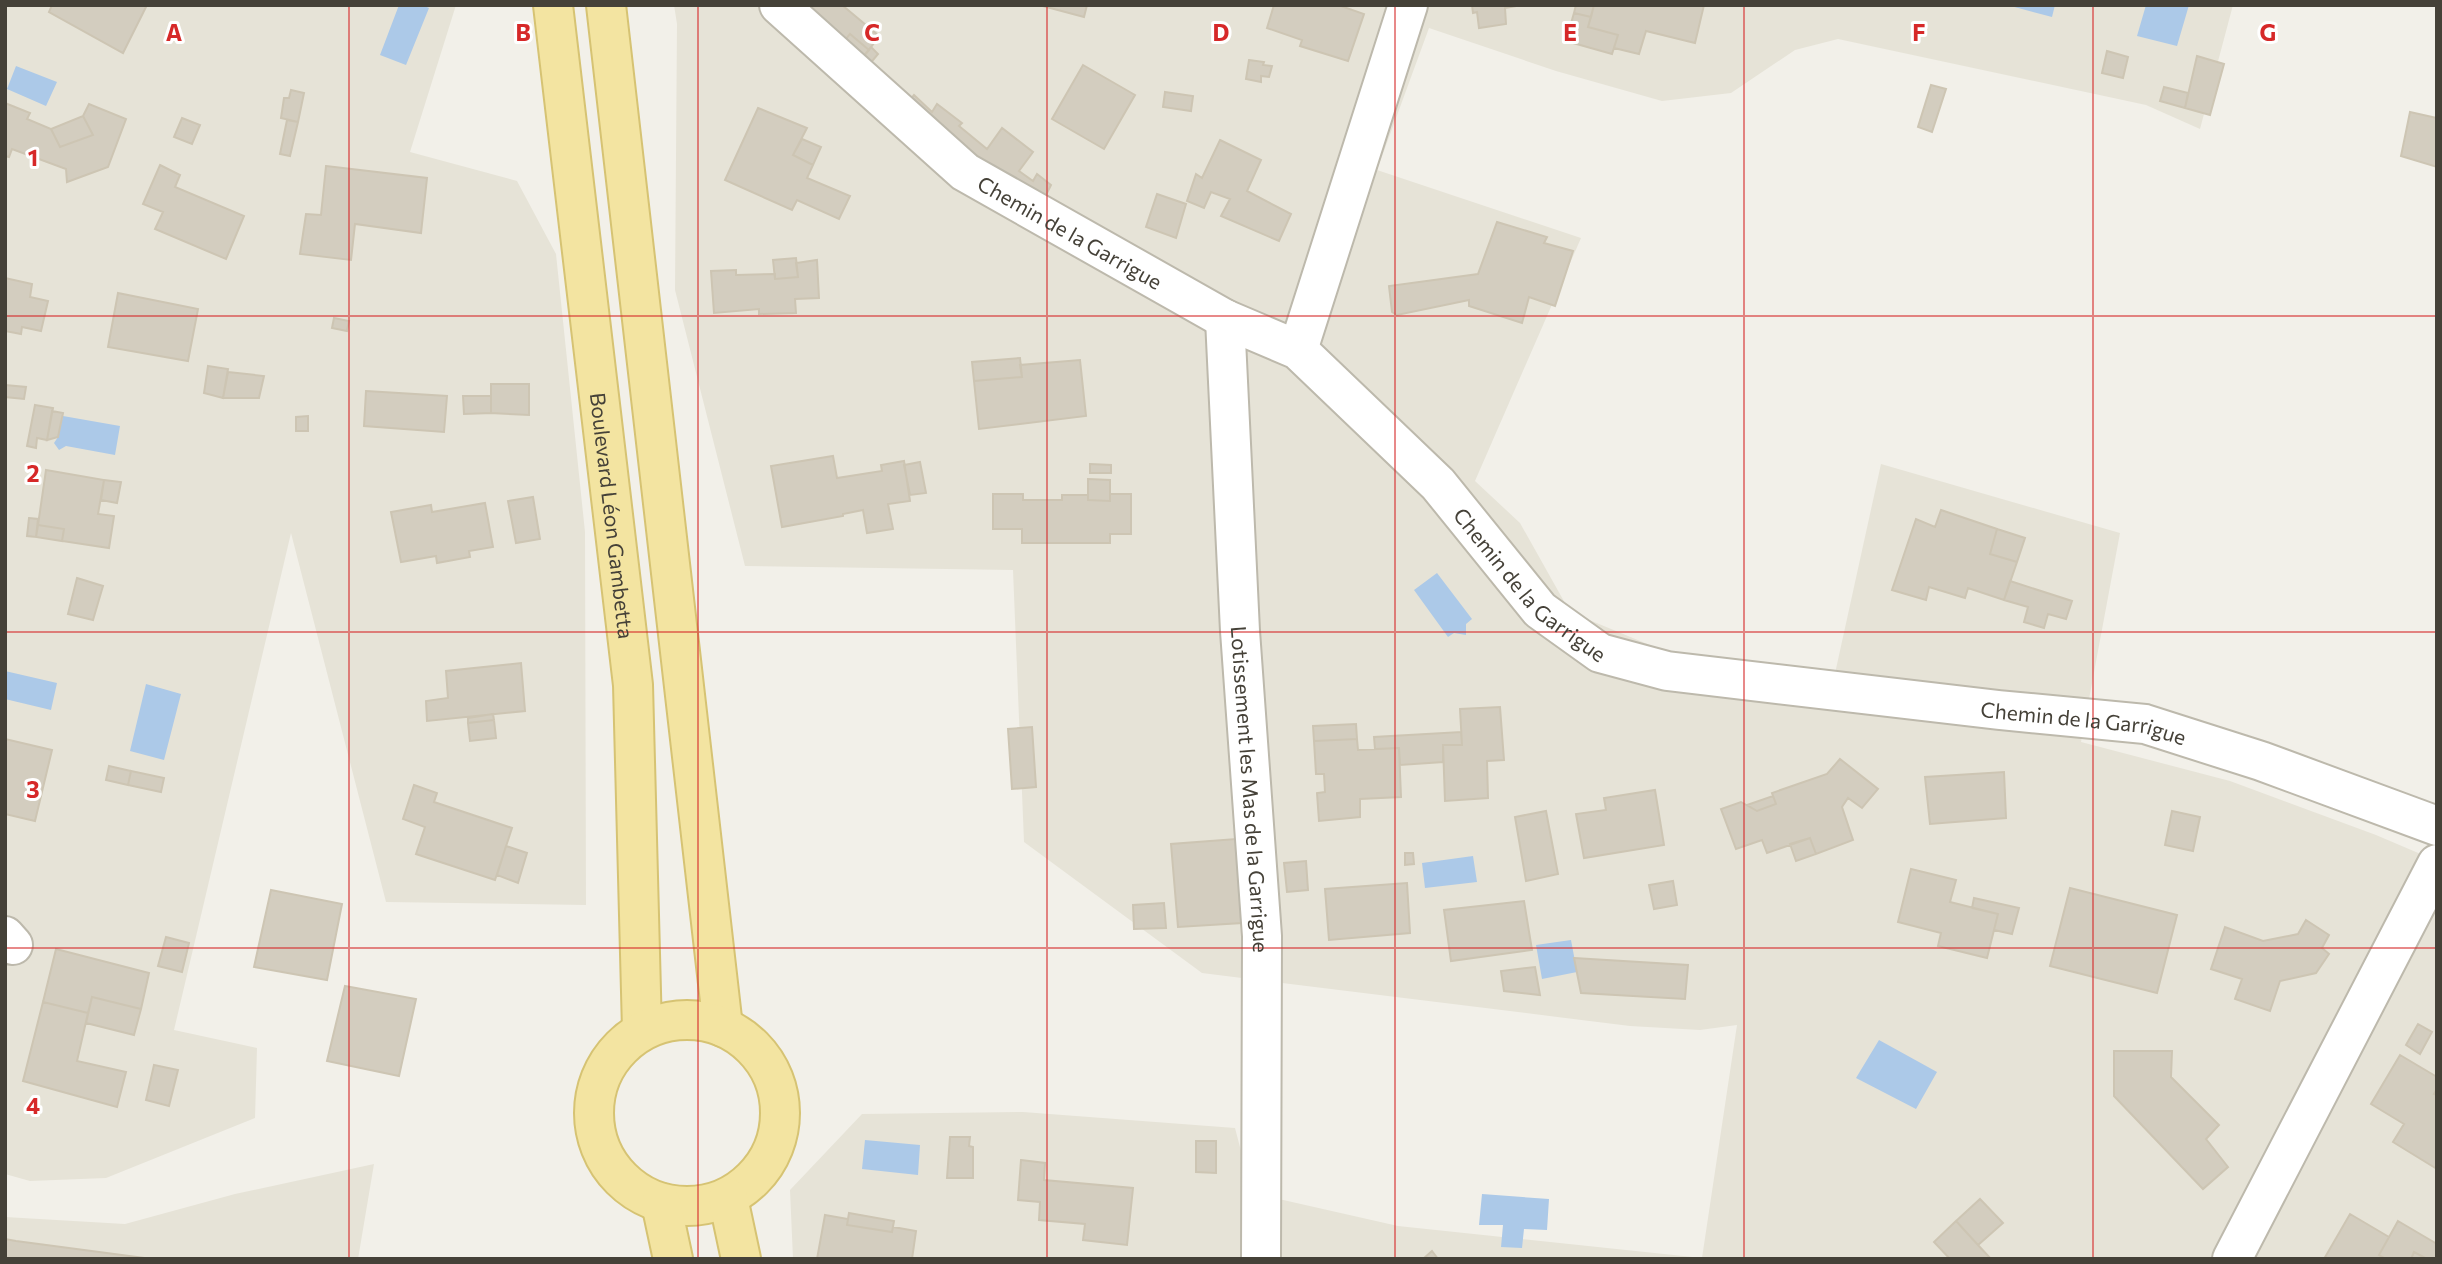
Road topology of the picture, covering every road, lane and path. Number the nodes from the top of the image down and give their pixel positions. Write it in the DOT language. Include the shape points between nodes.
graph roads {
  1 [pos="553,5"];
  2 [pos="606,5"];
  3 [pos="779,5"];
  4 [pos="1408,5"];
  5 [pos="1225,319"];
  6 [pos="1298,350"];
  7 [pos="2437,826"];
  8 [pos="2437,864"];
  9 [pos="723,1027"];
  10 [pos="642,1030"];
  11 [pos="728,1198"];
  12 [pos="661,1203"];
  13 [pos="673,1259"];
  14 [pos="741,1259"];
  15 [pos="1261,1259"];
  16 [pos="2232,1259"];
  1 -- 10 [label="main road, Boulevard Léon Gambetta" via="634,685"];
  2 -- 9 [label="main road"];
  3 -- 5 [label="street, Chemin de la Garrigue" via="965,172"];
  4 -- 6 [label="street"];
  5 -- 6 [label="street, Chemin de la Garrigue"];
  5 -- 15 [label="street, Lotissement les Mas de la Garrigue" via="1240,631 1262,936"];
  6 -- 7 [label="street, Chemin de la Garrigue" via="1438,484 1540,610 1600,653 1667,671 2145,724"];
  8 -- 16 [label="street"];
  9 -- 10 [label="main road" via="696,1020 668,1021"];
  9 -- 11 [label="main road" via="749,1043 769,1066 779,1096 780,1126 771,1155 754,1180"];
  10 -- 12 [label="main road" via="617,1050 600,1077 593,1107 596,1139 610,1167 632,1189"];
  11 -- 12 [label="main road" via="684,1207"];
  11 -- 14 [label="main road"];
  12 -- 13 [label="main road"];
}
